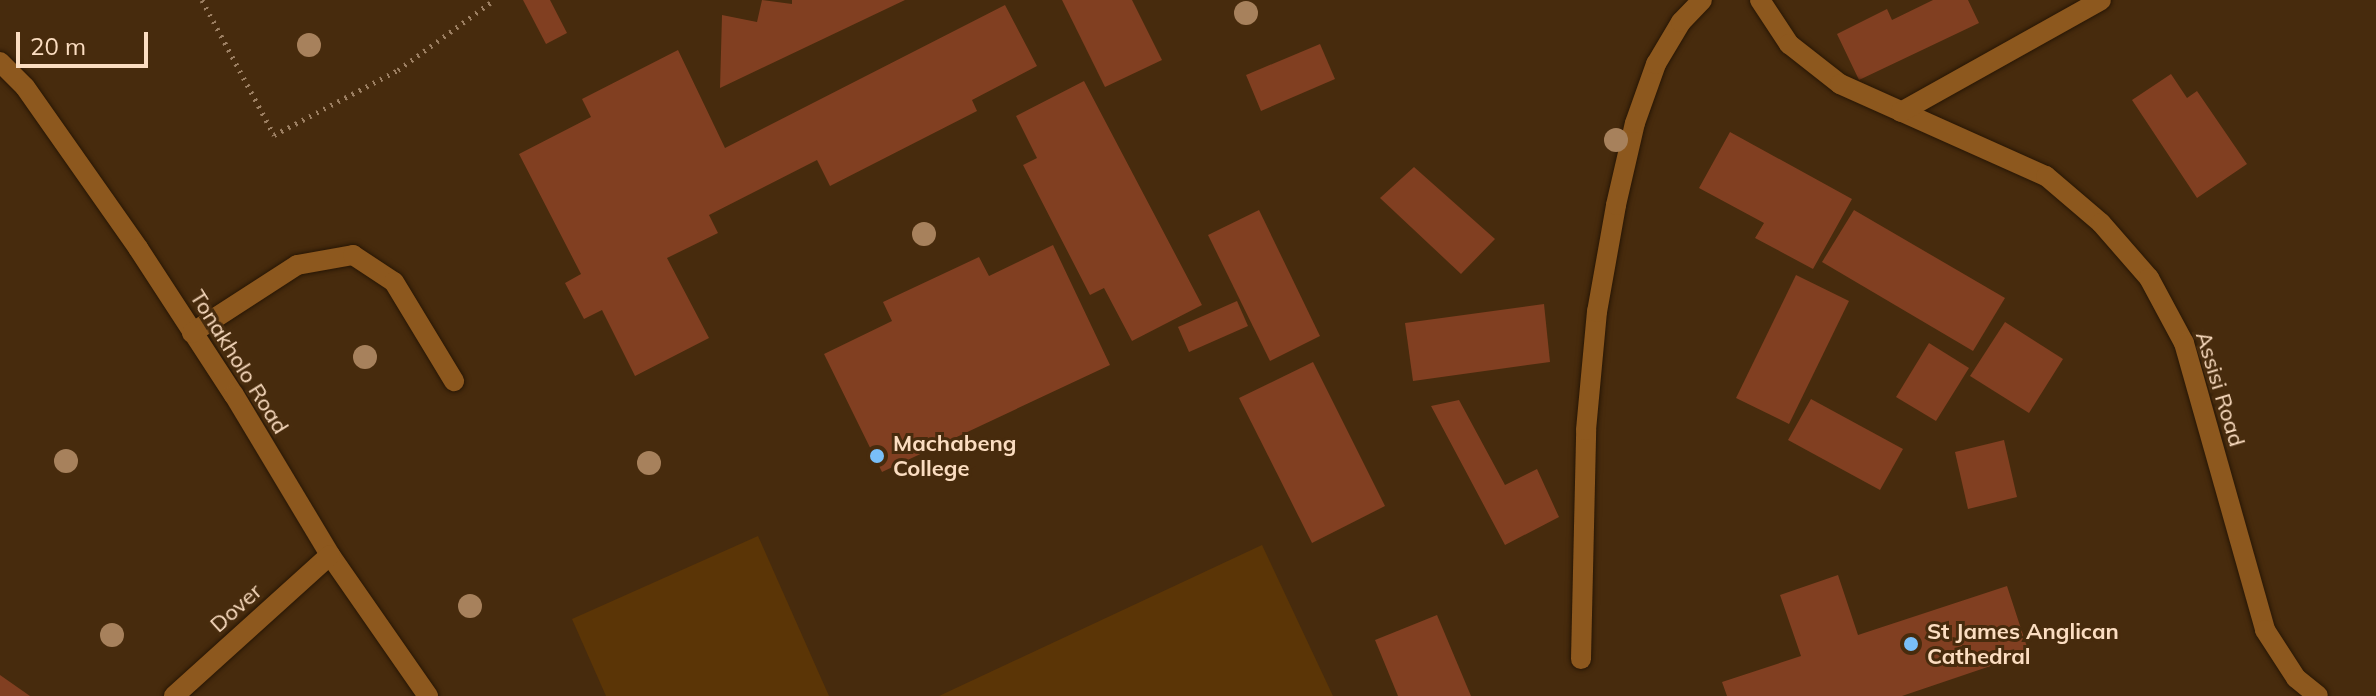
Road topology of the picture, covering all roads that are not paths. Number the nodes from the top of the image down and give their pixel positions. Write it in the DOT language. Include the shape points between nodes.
graph roads {
  1 [pos="1702,0"];
  2 [pos="1760,0"];
  3 [pos="2101,0"];
  4 [pos="0,62"];
  5 [pos="1901,112"];
  6 [pos="192,333"];
  7 [pos="454,381"];
  8 [pos="330,555"];
  9 [pos="1581,659"];
  10 [pos="174,696"];
  11 [pos="428,696"];
  12 [pos="2318,696"];
  1 -- 9 [label="street" via="1681,22 1656,64 1635,123 1597,312 1586,430"];
  2 -- 5 [label="street, Assisi Road" via="1789,44 1809,60 1840,84"];
  3 -- 5 [label="street"];
  4 -- 6 [label="street, Tonakholo Road" via="34,99"];
  5 -- 12 [label="street, Assisi Road" via="2046,176 2101,223 2149,278 2184,343 2265,630 2296,678"];
  6 -- 7 [label="street" via="297,265 353,255 394,282"];
  6 -- 8 [label="street, Tonakholo Road"];
  8 -- 10 [label="street, Dover"];
  8 -- 11 [label="street, Tonakholo Road"];
}
